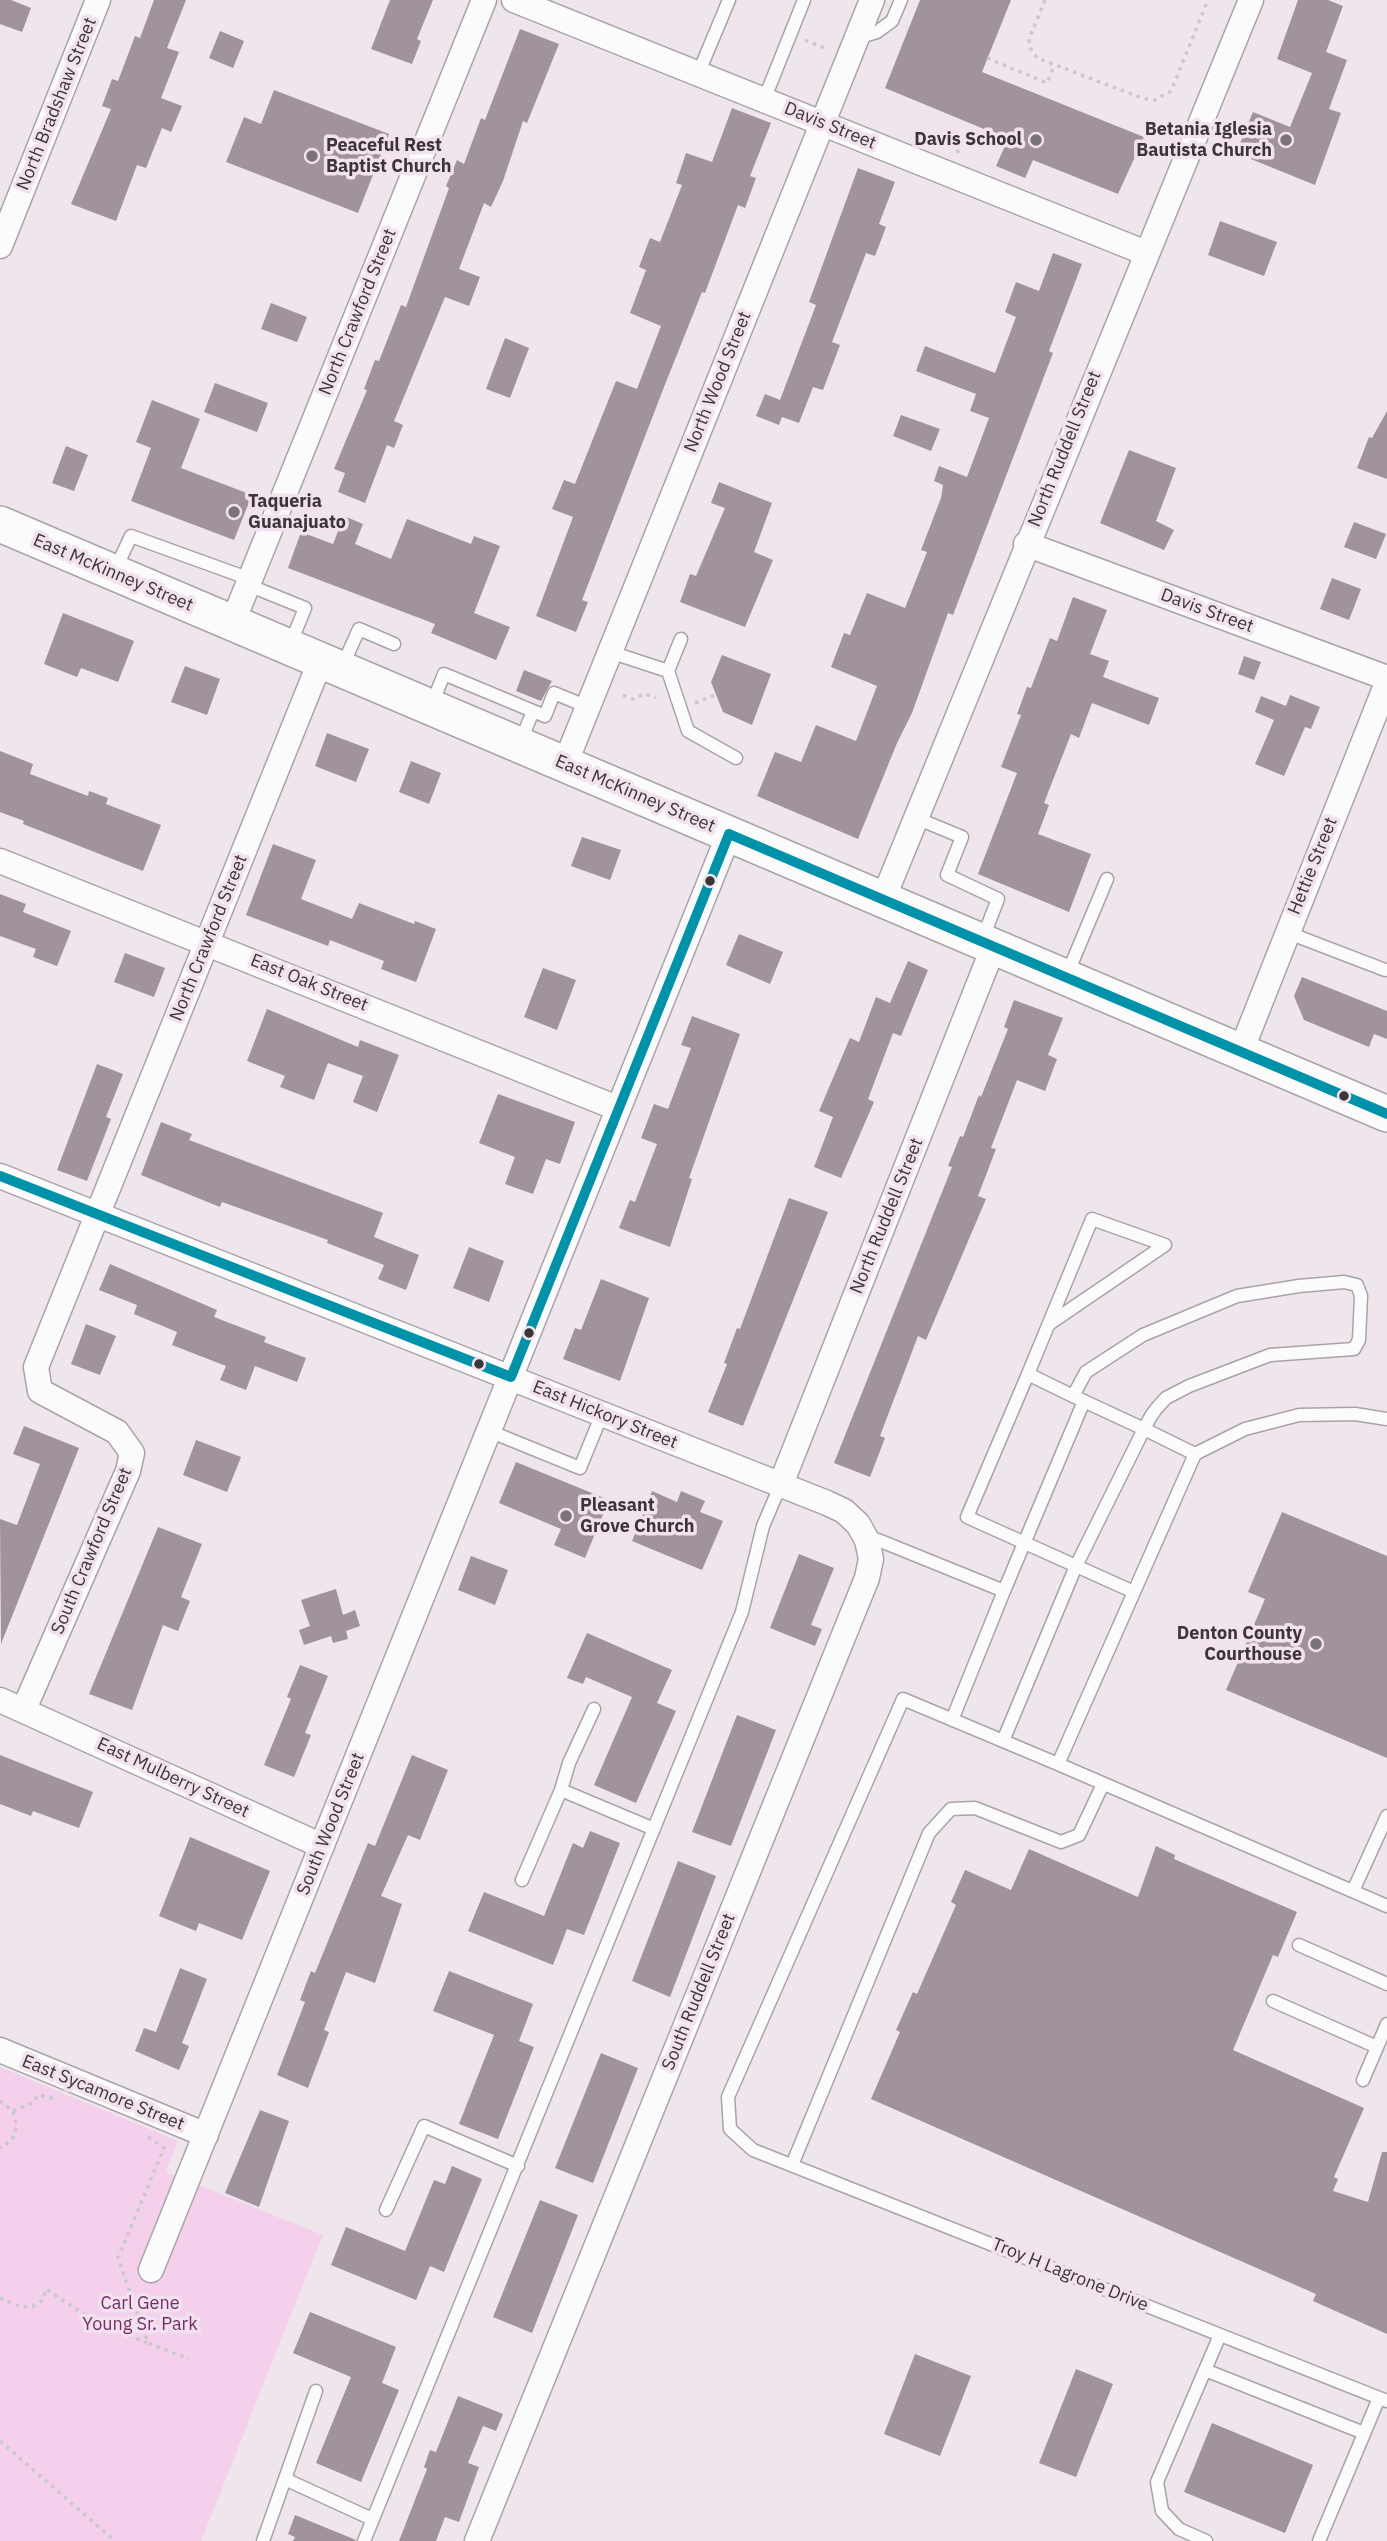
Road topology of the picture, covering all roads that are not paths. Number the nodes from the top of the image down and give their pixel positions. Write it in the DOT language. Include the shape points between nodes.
graph roads {
  1 [pos="98,0"];
  2 [pos="484,0"];
  3 [pos="514,0"];
  4 [pos="729,0"];
  5 [pos="804,0"];
  6 [pos="872,0"];
  7 [pos="901,0"];
  8 [pos="1251,0"];
  9 [pos="857,38"];
  10 [pos="698,74"];
  11 [pos="764,100"];
  12 [pos="822,124"];
  13 [pos="0,246"];
  14 [pos="1146,253"];
  15 [pos="0,524"];
  16 [pos="1026,544"];
  17 [pos="113,574"];
  18 [pos="249,582"];
  19 [pos="232,624"];
  20 [pos="681,639"];
  21 [pos="394,644"];
  22 [pos="288,648"];
  23 [pos="610,652"];
  24 [pos="330,666"];
  25 [pos="668,671"];
  26 [pos="1387,681"];
  27 [pos="588,707"];
  28 [pos="431,708"];
  29 [pos="533,711"];
  30 [pos="519,744"];
  31 [pos="736,758"];
  32 [pos="565,764"];
  33 [pos="916,818"];
  34 [pos="729,834"];
  35 [pos="0,861"];
  36 [pos="1107,879"];
  37 [pos="883,899"];
  38 [pos="1286,932"];
  39 [pos="207,942"];
  40 [pos="987,945"];
  41 [pos="1385,970"];
  42 [pos="1065,977"];
  43 [pos="1241,1051"];
  44 [pos="617,1108"];
  45 [pos="1387,1114"];
  46 [pos="0,1176"];
  47 [pos="98,1214"];
  48 [pos="1049,1324"];
  49 [pos="1028,1374"];
  50 [pos="511,1377"];
  51 [pos="1079,1399"];
  52 [pos="602,1414"];
  53 [pos="1387,1419"];
  54 [pos="1144,1429"];
  55 [pos="489,1431"];
  56 [pos="1195,1454"];
  57 [pos="781,1484"];
  58 [pos="867,1540"];
  59 [pos="1025,1543"];
  60 [pos="1076,1566"];
  61 [pos="1004,1591"];
  62 [pos="1134,1592"];
  63 [pos="0,1700"];
  64 [pos="24,1709"];
  65 [pos="594,1709"];
  66 [pos="951,1720"];
  67 [pos="1003,1741"];
  68 [pos="1058,1764"];
  69 [pos="1103,1784"];
  70 [pos="561,1790"];
  71 [pos="1387,1816"];
  72 [pos="654,1829"];
  73 [pos="322,1846"];
  74 [pos="522,1880"];
  75 [pos="1353,1891"];
  76 [pos="1387,1906"];
  77 [pos="1299,1945"];
  78 [pos="1387,1984"];
  79 [pos="1273,2001"];
  80 [pos="1387,2024"];
  81 [pos="1377,2047"];
  82 [pos="0,2050"];
  83 [pos="1363,2080"];
  84 [pos="206,2135"];
  85 [pos="792,2165"];
  86 [pos="518,2166"];
  87 [pos="386,2210"];
  88 [pos="151,2270"];
  89 [pos="1220,2335"];
  90 [pos="1205,2370"];
  91 [pos="316,2391"];
  92 [pos="1383,2399"];
  93 [pos="1364,2433"];
  94 [pos="287,2480"];
  95 [pos="372,2519"];
  96 [pos="263,2541"];
  97 [pos="364,2541"];
  98 [pos="477,2541"];
  99 [pos="1206,2541"];
  100 [pos="1319,2541"];
  1 -- 13 [label="street, North Bradshaw Street"];
  2 -- 18 [label="street, North Crawford Street"];
  3 -- 10 [label="street, Davis Street"];
  4 -- 10 [label="lane"];
  5 -- 11 [label="lane"];
  6 -- 9 [label="street, North Wood Street"];
  7 -- 9 [label="lane" via="892,21"];
  8 -- 14 [label="street, North Ruddell Street"];
  9 -- 12 [label="street, North Wood Street"];
  10 -- 11 [label="street, Davis Street"];
  11 -- 12 [label="street, Davis Street"];
  12 -- 14 [label="street, Davis Street"];
  12 -- 23 [label="street, North Wood Street"];
  14 -- 16 [label="street, North Ruddell Street"];
  15 -- 17 [label="main road, East McKinney Street"];
  16 -- 26 [label="street, Davis Street"];
  16 -- 33 [label="street, North Ruddell Street"];
  17 -- 18 [label="lane" via="131,536"];
  17 -- 19 [label="main road, East McKinney Street"];
  18 -- 19 [label="street, North Crawford Street"];
  18 -- 22 [label="lane" via="305,608"];
  19 -- 22 [label="main road, East McKinney Street"];
  20 -- 25 [label="lane"];
  21 -- 24 [label="lane" via="359,629"];
  22 -- 24 [label="main road, East McKinney Street"];
  23 -- 25 [label="lane"];
  23 -- 27 [label="street, North Wood Street"];
  24 -- 28 [label="main road, East McKinney Street"];
  24 -- 39 [label="street, North Crawford Street"];
  25 -- 31 [label="lane" via="688,731"];
  26 -- 38 [label="street, Hettie Street"];
  27 -- 29 [label="lane" via="554,693 545,716"];
  27 -- 32 [label="street, North Wood Street"];
  28 -- 29 [label="lane" via="444,674"];
  28 -- 30 [label="main road, East McKinney Street"];
  29 -- 30 [label="lane"];
  30 -- 32 [label="main road, East McKinney Street"];
  32 -- 34 [label="main road, East McKinney Street"];
  33 -- 37 [label="street, North Ruddell Street"];
  33 -- 40 [label="lane" via="962,837 947,875 998,899"];
  34 -- 37 [label="main road, East McKinney Street"];
  34 -- 44 [label="street"];
  35 -- 39 [label="street, East Oak Street"];
  36 -- 42 [label="lane"];
  37 -- 40 [label="main road, East McKinney Street"];
  38 -- 41 [label="lane"];
  38 -- 43 [label="street, Hettie Street"];
  39 -- 44 [label="street, East Oak Street"];
  39 -- 47 [label="street, North Crawford Street"];
  40 -- 42 [label="main road, East McKinney Street"];
  40 -- 57 [label="street, North Ruddell Street"];
  42 -- 43 [label="main road, East McKinney Street"];
  43 -- 45 [label="main road, East McKinney Street"];
  44 -- 50 [label="street"];
  46 -- 47 [label="street, East Hickory Street"];
  47 -- 50 [label="street, East Hickory Street"];
  47 -- 64 [label="street, South Crawford Street" via="36,1367 40,1391 117,1432 132,1453"];
  48 -- 48 [label="lane" via="1092,1219 1165,1245 1123,1274"];
  48 -- 49 [label="lane"];
  49 -- 51 [label="lane"];
  49 -- 59 [label="lane" via="967,1517"];
  50 -- 52 [label="street, East Hickory Street"];
  50 -- 55 [label="street, South Wood Street"];
  51 -- 54 [label="lane"];
  51 -- 54 [label="lane" via="1088,1370 1192,1313 1237,1296 1344,1282 1359,1288 1359,1340 1354,1349 1282,1353 1226,1370 1166,1398"];
  51 -- 59 [label="lane"];
  52 -- 55 [label="lane" via="580,1468"];
  52 -- 57 [label="street, East Hickory Street"];
  53 -- 56 [label="lane" via="1355,1414 1299,1415 1245,1429"];
  54 -- 56 [label="lane"];
  54 -- 60 [label="lane"];
  55 -- 73 [label="street, South Wood Street"];
  56 -- 62 [label="lane"];
  57 -- 58 [label="street" via="844,1511"];
  57 -- 72 [label="lane" via="763,1526 742,1612"];
  58 -- 61 [label="lane" via="878,1539"];
  58 -- 98 [label="street, South Ruddell Street" via="871,1559 867,1578"];
  59 -- 60 [label="lane"];
  59 -- 61 [label="lane"];
  60 -- 62 [label="lane"];
  60 -- 67 [label="lane"];
  61 -- 66 [label="lane"];
  62 -- 68 [label="lane"];
  63 -- 64 [label="street"];
  64 -- 73 [label="street, East Mulberry Street"];
  65 -- 70 [label="lane"];
  66 -- 67 [label="lane"];
  66 -- 85 [label="lane, Troy H Lagrone Drive" via="903,1699 728,2097 730,2129 753,2150"];
  67 -- 68 [label="lane"];
  68 -- 69 [label="lane"];
  69 -- 75 [label="lane"];
  69 -- 85 [label="lane" via="1079,1835 1061,1842 975,1808 951,1809 929,1833"];
  70 -- 72 [label="lane"];
  70 -- 74 [label="lane"];
  71 -- 75 [label="lane"];
  72 -- 86 [label="lane"];
  73 -- 84 [label="street, South Wood Street"];
  75 -- 76 [label="lane"];
  77 -- 78 [label="lane"];
  79 -- 81 [label="lane"];
  80 -- 81 [label="lane"];
  81 -- 83 [label="lane"];
  82 -- 84 [label="street, East Sycamore Street"];
  84 -- 88 [label="street, South Wood Street"];
  85 -- 89 [label="lane, Troy H Lagrone Drive"];
  86 -- 87 [label="lane" via="424,2126"];
  86 -- 95 [label="lane"];
  89 -- 90 [label="lane"];
  89 -- 92 [label="lane, Troy H Lagrone Drive"];
  90 -- 93 [label="lane"];
  90 -- 99 [label="lane" via="1157,2482 1163,2511 1179,2529"];
  91 -- 94 [label="lane"];
  92 -- 93 [label="lane"];
  93 -- 100 [label="lane"];
  94 -- 95 [label="lane"];
  94 -- 96 [label="lane"];
  95 -- 97 [label="lane"];
}
